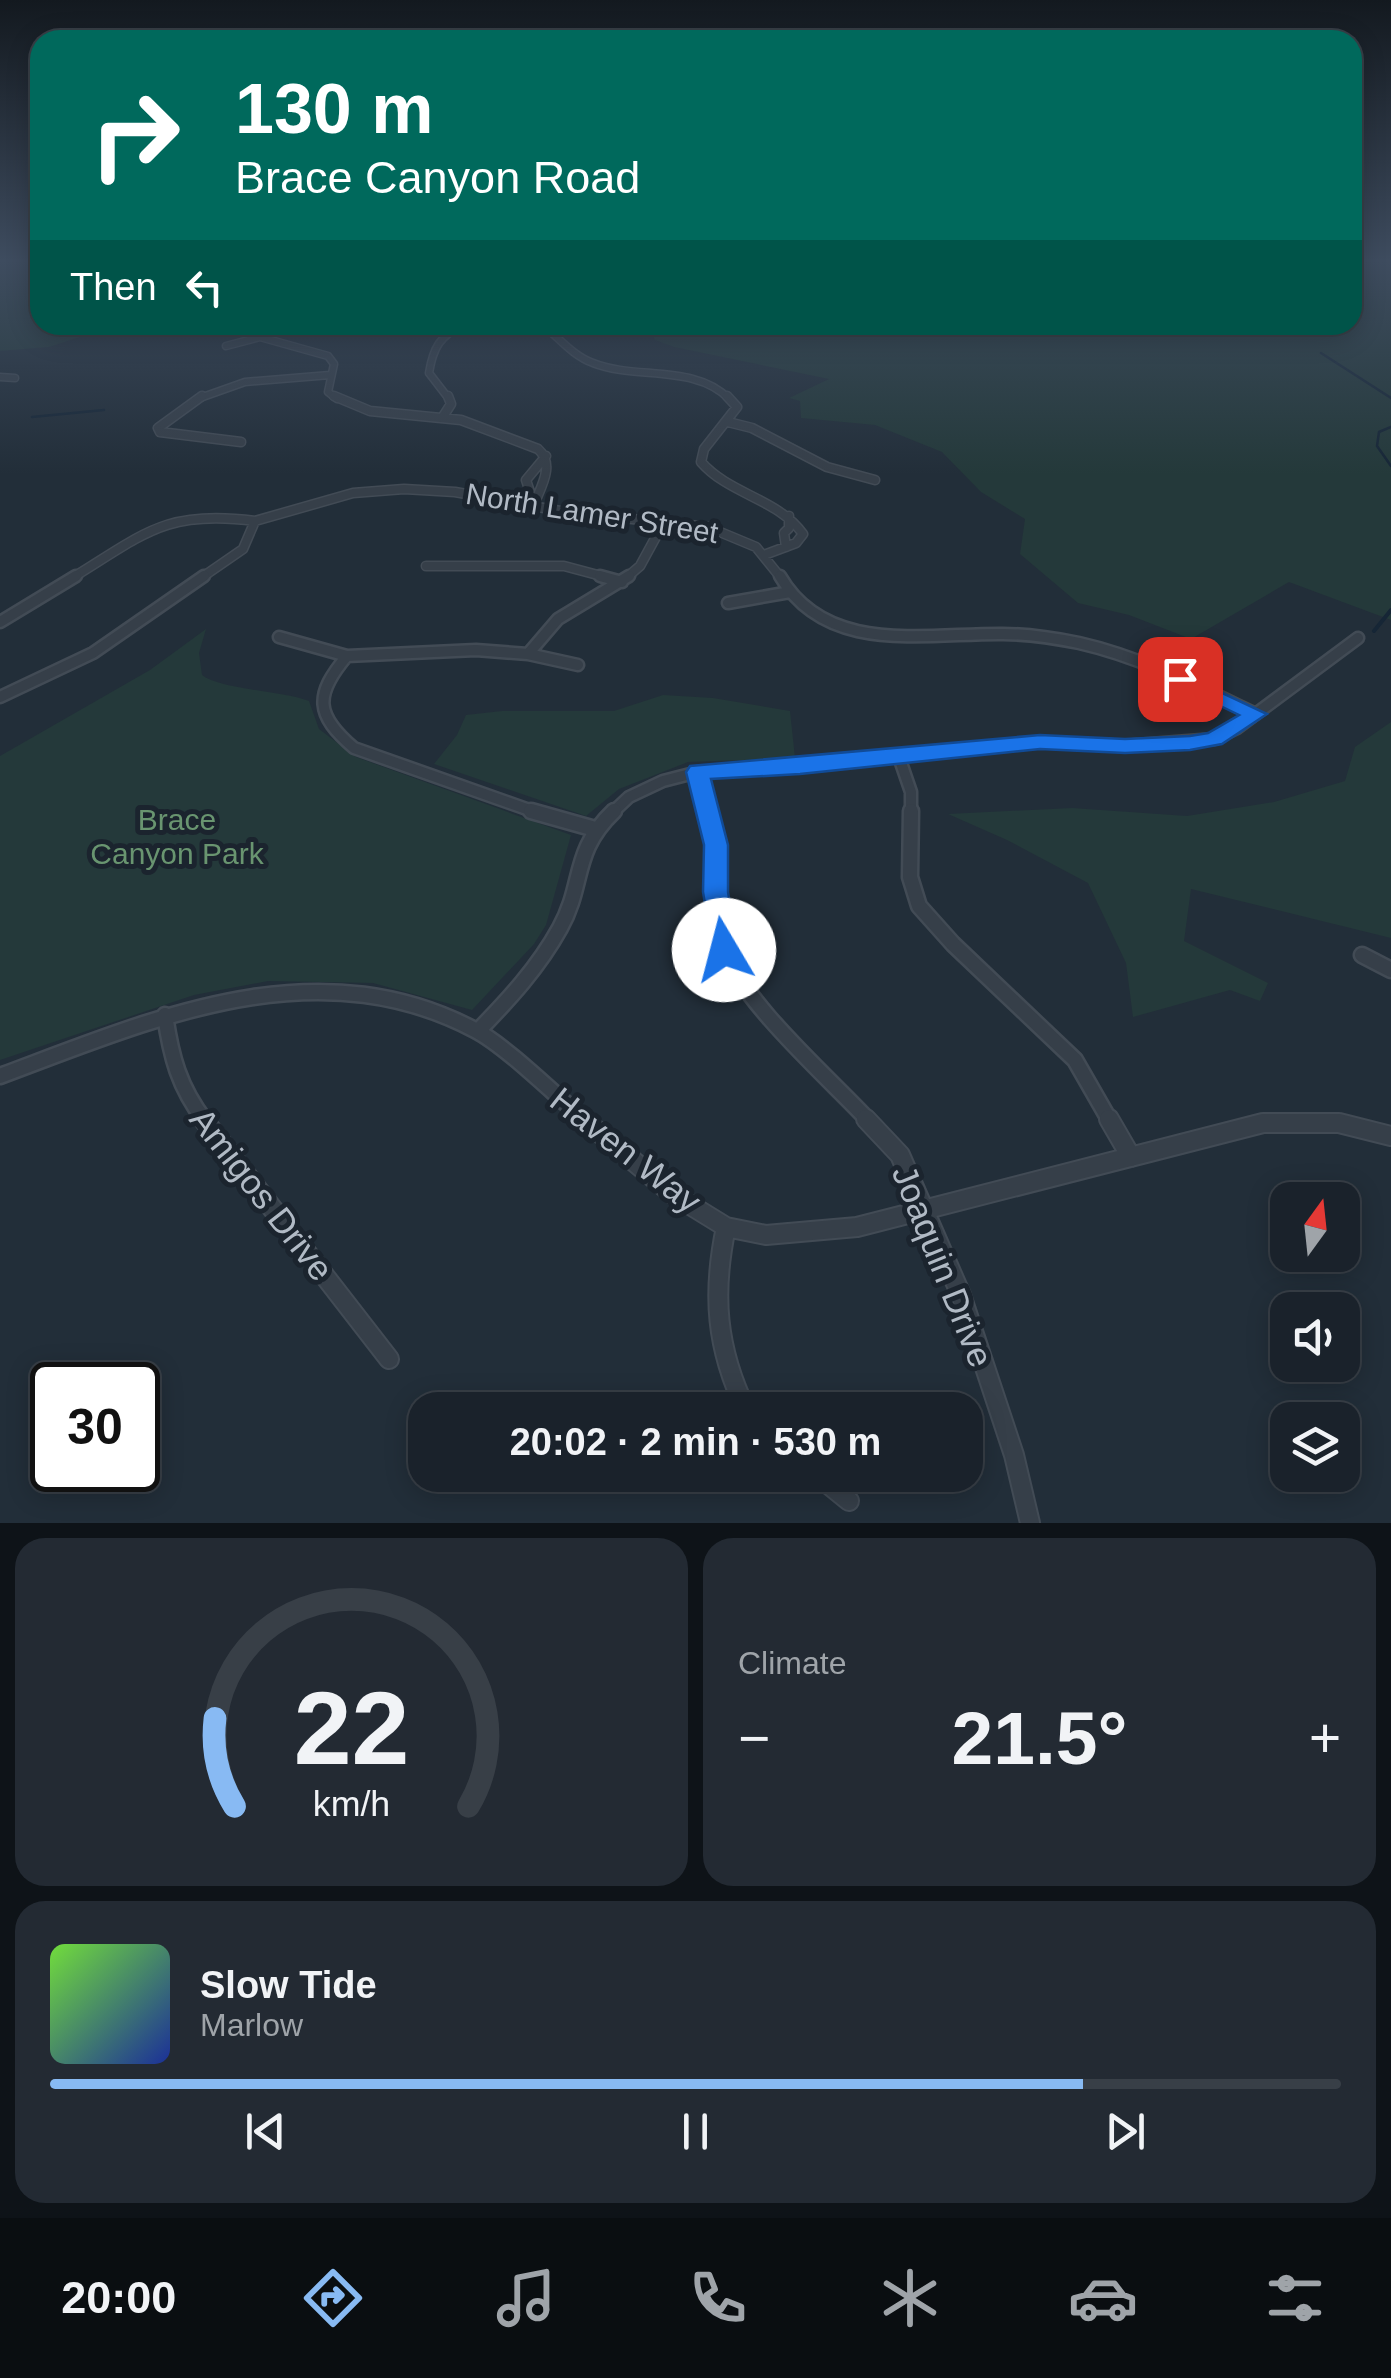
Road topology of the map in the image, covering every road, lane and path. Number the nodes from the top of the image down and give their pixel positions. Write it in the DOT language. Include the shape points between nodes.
graph roads {
  1 [pos="441,335"];
  2 [pos="554,335"];
  3 [pos="260,337"];
  4 [pos="226,346"];
  5 [pos="0,376"];
  6 [pos="330,376"];
  7 [pos="15,378"];
  8 [pos="444,416"];
  9 [pos="728,422"];
  10 [pos="240,442"];
  11 [pos="546,456"];
  12 [pos="874,480"];
  13 [pos="518,504"];
  14 [pos="533,507"];
  15 [pos="255,520"];
  16 [pos="664,522"];
  17 [pos="764,555"];
  18 [pos="426,566"];
  19 [pos="622,582"];
  20 [pos="790,592"];
  21 [pos="728,603"];
  22 [pos="0,622"];
  23 [pos="279,637"];
  24 [pos="1358,638"];
  25 [pos="528,654"];
  26 [pos="347,656"];
  27 [pos="578,664"];
  28 [pos="0,697"];
  29 [pos="1256,714"];
  30 [pos="900,757"];
  31 [pos="698,772"];
  32 [pos="595,829"];
  33 [pos="1362,954"];
  34 [pos="1391,970"];
  35 [pos="165,1015"];
  36 [pos="478,1030"];
  37 [pos="0,1076"];
  38 [pos="1391,1136"];
  39 [pos="1131,1157"];
  40 [pos="925,1210"];
  41 [pos="726,1226"];
  42 [pos="389,1359"];
  43 [pos="736,1392"];
  44 [pos="838,1492"];
  45 [pos="849,1501"];
  46 [pos="1030,1523"];
  1 -- 8 [label="street" via="429,373 451,404"];
  2 -- 9 [label="street" via="594,364 712,385 737,407"];
  3 -- 4 [label="street"];
  3 -- 6 [label="street" via="321,352 332,359"];
  5 -- 7 [label="street"];
  6 -- 8 [label="street" via="328,392 339,402"];
  6 -- 10 [label="street" via="222,388 158,428"];
  8 -- 11 [label="street"];
  9 -- 12 [label="street" via="827,467"];
  9 -- 17 [label="street" via="701,462 723,484 789,516 803,534"];
  11 -- 13 [label="street" via="526,480 530,492"];
  11 -- 14 [label="street"];
  13 -- 14 [label="street, North Lamer Street"];
  13 -- 15 [label="street, North Lamer Street" via="386,489 301,503"];
  14 -- 16 [label="street, North Lamer Street"];
  15 -- 22 [label="street" via="211,515 162,524"];
  15 -- 28 [label="street" via="242,549 138,622 66,668"];
  16 -- 17 [label="street, North Lamer Street" via="732,535"];
  16 -- 19 [label="street" via="651,551"];
  17 -- 20 [label="street, North Lamer Street"];
  18 -- 19 [label="street" via="564,566"];
  19 -- 25 [label="street" via="558,619"];
  20 -- 21 [label="street"];
  20 -- 29 [label="street, North Lamer Street" via="832,622 866,634 1020,634 1088,644"];
  23 -- 26 [label="street"];
  24 -- 29 [label="street"];
  25 -- 26 [label="street"];
  25 -- 27 [label="street"];
  26 -- 32 [label="street" via="328,676 322,713 332,732 354,748"];
  29 -- 30 [label="street" via="1214,739 1190,743 1040,742"];
  30 -- 31 [label="street"];
  30 -- 39 [label="street" via="911,792 910,877 919,906 1074,1060"];
  31 -- 32 [label="street" via="629,797"];
  31 -- 40 [label="street, Joaquin Drive" via="716,845 724,950 753,997 900,1156"];
  32 -- 36 [label="street" via="562,925 525,982"];
  33 -- 34 [label="street"];
  35 -- 36 [label="street, Haven Way" via="284,992 329,992 427,1009"];
  35 -- 37 [label="street, Haven Way"];
  35 -- 42 [label="street, Amigos Drive" via="172,1067 188,1099"];
  36 -- 41 [label="street, Haven Way" via="674,1195"];
  38 -- 39 [label="street, Haven Way" via="1286,1120"];
  39 -- 40 [label="street, Haven Way"];
  40 -- 41 [label="street, Haven Way" via="857,1227 766,1235"];
  40 -- 46 [label="street, Joaquin Drive" via="961,1295"];
  41 -- 43 [label="street" via="714,1279 716,1323"];
  44 -- 45 [label="street"];
}
